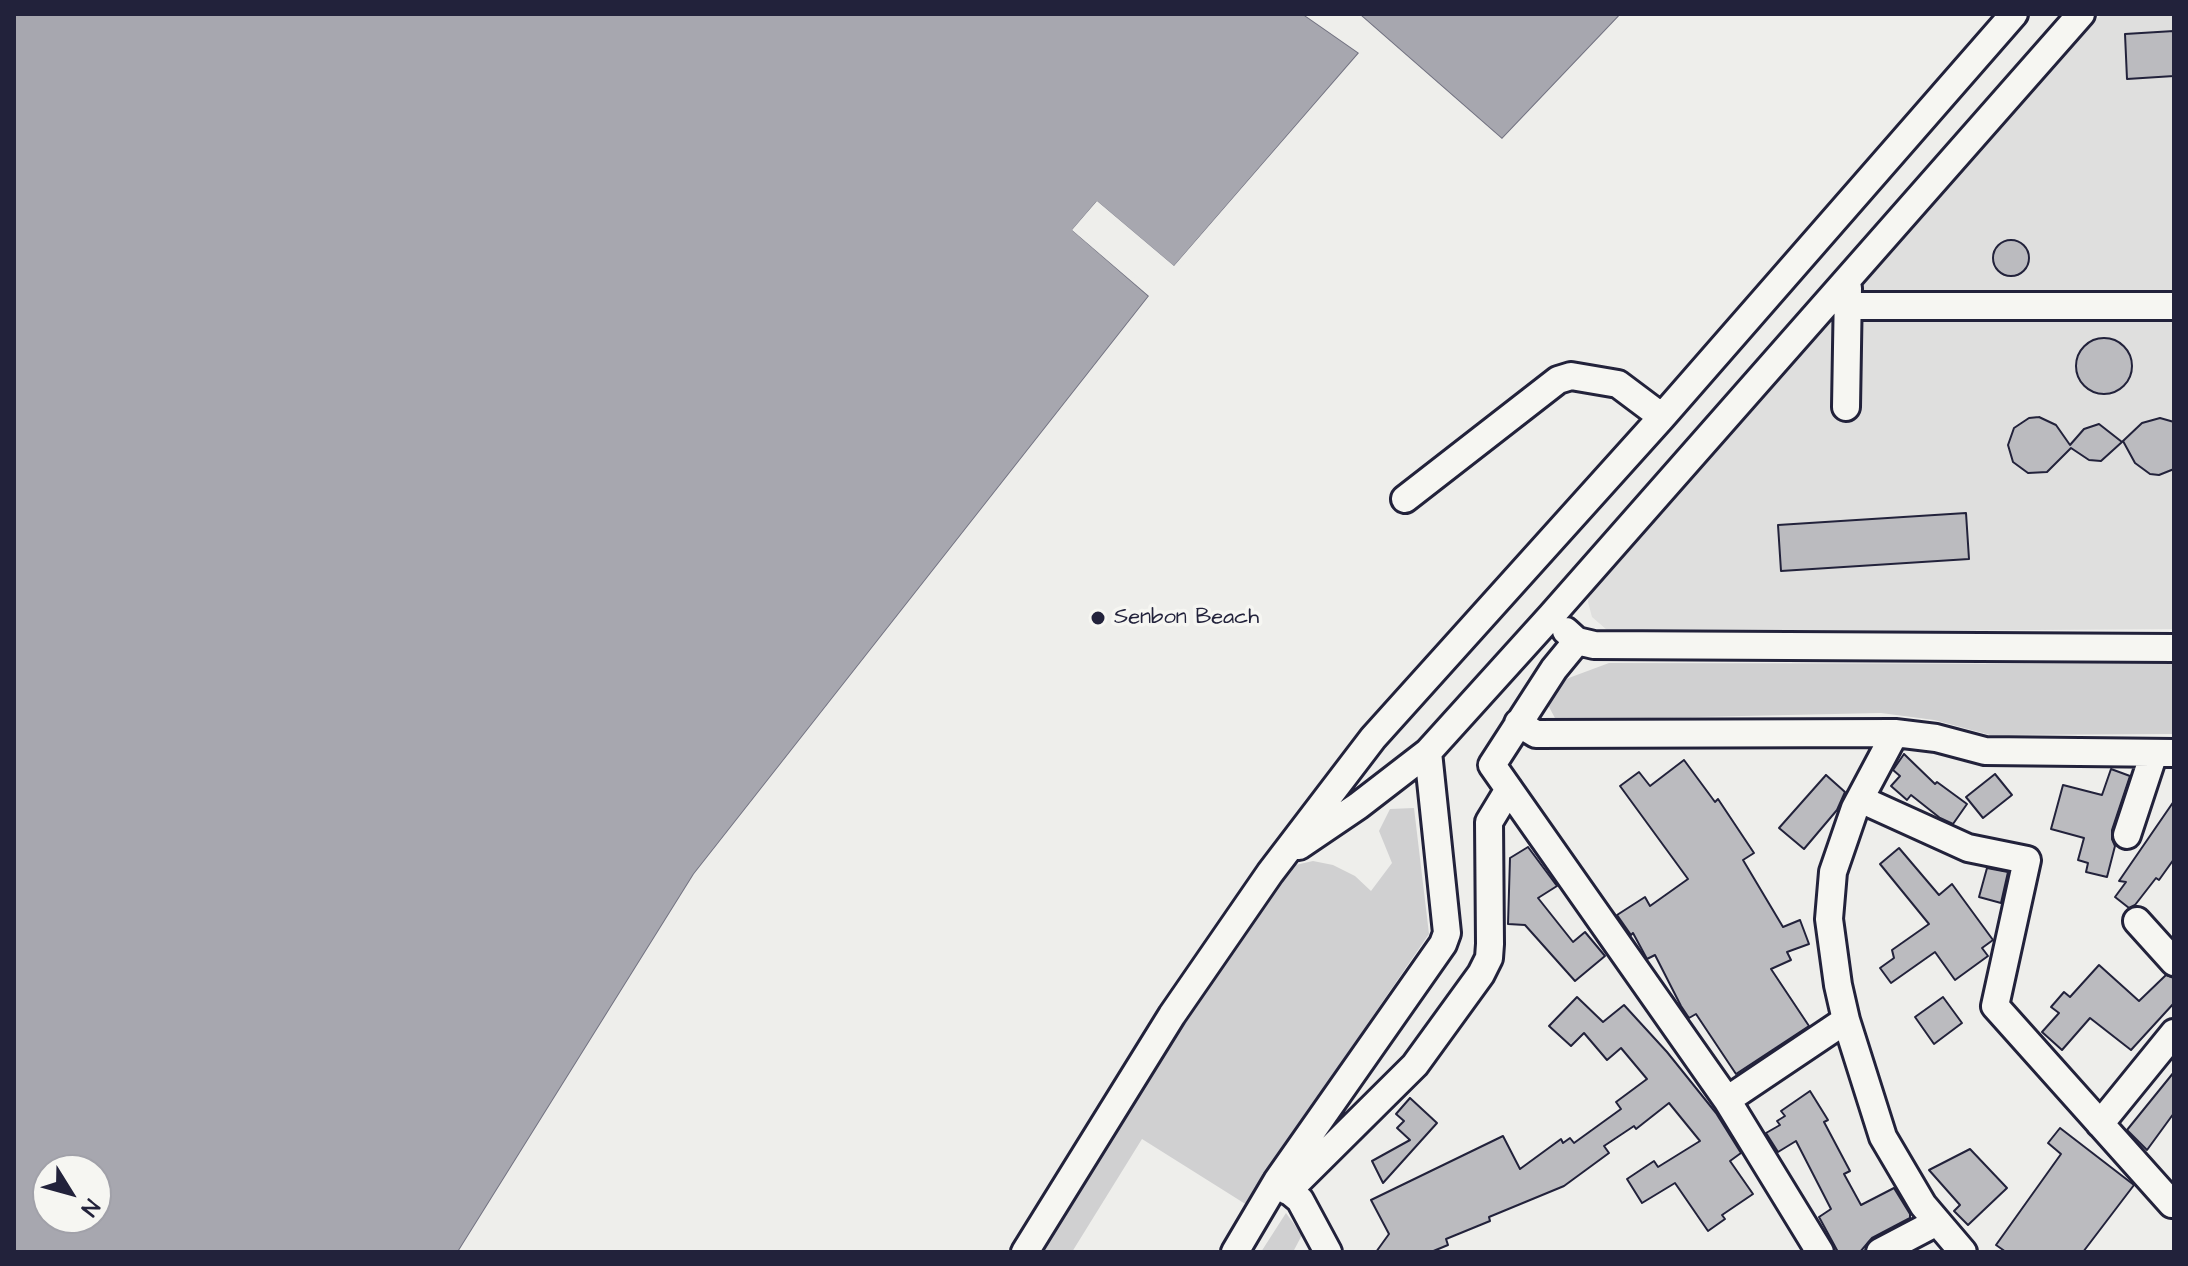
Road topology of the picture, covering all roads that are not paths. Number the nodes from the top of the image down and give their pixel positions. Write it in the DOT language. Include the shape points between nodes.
graph roads {
  1 [pos="2014,14"];
  2 [pos="2081,14"];
  3 [pos="1850,277"];
  4 [pos="1848,306"];
  5 [pos="2174,306"];
  6 [pos="1846,407"];
  7 [pos="1662,417"];
  8 [pos="1405,499"];
  9 [pos="1551,616"];
  10 [pos="1577,641"];
  11 [pos="2174,648"];
  12 [pos="1518,723"];
  13 [pos="1895,733"];
  14 [pos="1428,752"];
  15 [pos="2164,753"];
  16 [pos="1509,789"];
  17 [pos="1860,799"];
  18 [pos="2127,835"];
  19 [pos="1270,873"];
  20 [pos="2137,921"];
  21 [pos="2174,962"];
  22 [pos="1846,1020"];
  23 [pos="2174,1033"];
  24 [pos="1727,1100"];
  25 [pos="2100,1124"];
  26 [pos="1283,1186"];
  27 [pos="2174,1202"];
  28 [pos="1937,1222"];
  29 [pos="1025,1252"];
  30 [pos="1235,1252"];
  31 [pos="1328,1252"];
  32 [pos="1820,1252"];
  33 [pos="1880,1252"];
  34 [pos="1963,1252"];
  1 -- 7 [label="street"];
  2 -- 3 [label="street"];
  3 -- 4 [label="street"];
  3 -- 9 [label="street"];
  4 -- 5 [label="street"];
  4 -- 6 [label="street"];
  7 -- 8 [label="street" via="1618,384 1571,376 1558,380"];
  7 -- 19 [label="street" via="1373,738"];
  9 -- 10 [label="street"];
  9 -- 14 [label="street"];
  10 -- 11 [label="street"];
  10 -- 12 [label="street"];
  12 -- 13 [label="street" via="1536,734"];
  12 -- 16 [label="street" via="1492,765"];
  13 -- 15 [label="street" via="1985,751"];
  13 -- 17 [label="street"];
  14 -- 19 [label="street" via="1302,843"];
  14 -- 26 [label="street" via="1447,933"];
  15 -- 18 [label="street"];
  16 -- 24 [label="street"];
  16 -- 26 [label="street" via="1489,822 1490,944 1481,974 1415,1065"];
  17 -- 22 [label="street" via="1833,872 1829,919"];
  17 -- 25 [label="street" via="1968,848 2027,860 1995,1006"];
  19 -- 29 [label="street" via="1131,1078"];
  20 -- 21 [label="street"];
  22 -- 24 [label="street"];
  22 -- 28 [label="street" via="1883,1137"];
  23 -- 25 [label="street"];
  24 -- 32 [label="street"];
  25 -- 27 [label="street"];
  26 -- 30 [label="street"];
  26 -- 31 [label="street" via="1300,1200"];
  28 -- 33 [label="street"];
  28 -- 34 [label="street"];
}
